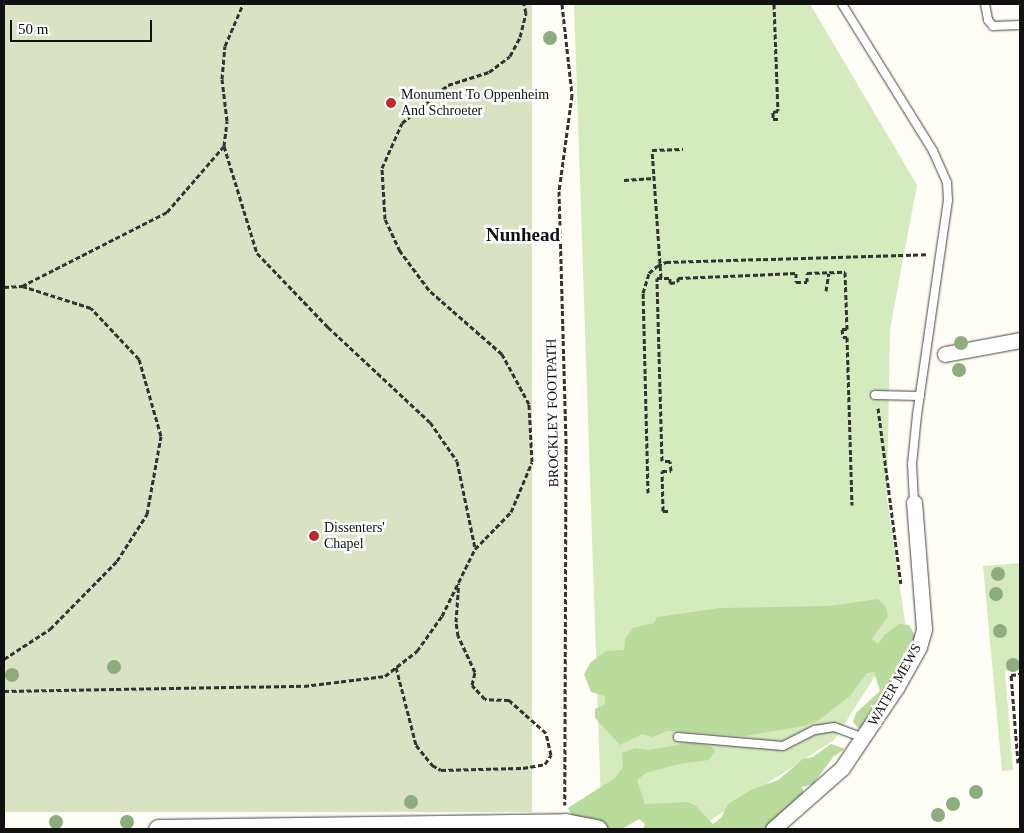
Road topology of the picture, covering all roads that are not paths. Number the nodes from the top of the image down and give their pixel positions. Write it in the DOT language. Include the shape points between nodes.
graph roads {
  1 [pos="842,4"];
  2 [pos="985,4"];
  3 [pos="1020,25"];
  4 [pos="1020,340"];
  5 [pos="945,354"];
  6 [pos="875,395"];
  7 [pos="920,396"];
  8 [pos="914,502"];
  9 [pos="678,737"];
  10 [pos="864,738"];
  11 [pos="564,826"];
  12 [pos="158,829"];
  13 [pos="597,829"];
  14 [pos="773,829"];
  1 -- 7 [label="lane" via="945,175 948,200"];
  2 -- 3 [label="lane" via="988,20 993,26"];
  4 -- 5 [label="street"];
  6 -- 7 [label="lane"];
  7 -- 8 [label="lane" via="912,464"];
  8 -- 10 [label="street, WATER MEWS" via="923,638 909,667"];
  9 -- 10 [label="lane" via="783,746 815,730 834,727"];
  10 -- 14 [label="street, WATER MEWS" via="832,777"];
  11 -- 12 [label="street"];
  11 -- 13 [label="street"];
}
